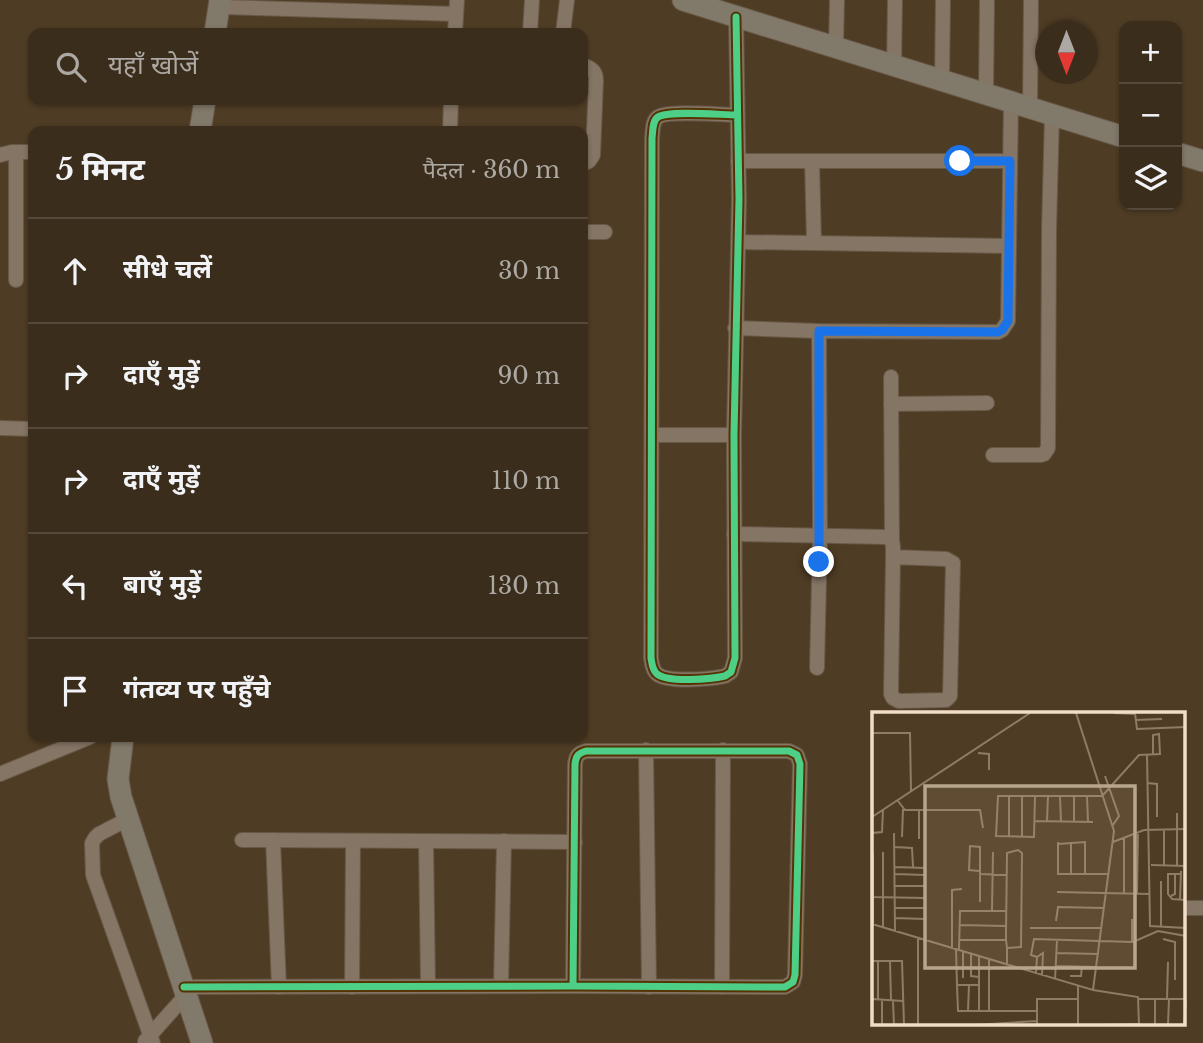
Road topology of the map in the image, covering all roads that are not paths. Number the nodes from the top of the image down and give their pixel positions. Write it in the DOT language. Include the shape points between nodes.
graph roads {
  1 [pos="532,0"];
  2 [pos="567,0"];
  3 [pos="682,0"];
  4 [pos="836,0"];
  5 [pos="895,0"];
  6 [pos="943,0"];
  7 [pos="987,0"];
  8 [pos="1031,0"];
  9 [pos="219,4"];
  10 [pos="303,5"];
  11 [pos="456,7"];
  12 [pos="736,17"];
  13 [pos="216,28"];
  14 [pos="454,28"];
  15 [pos="530,28"];
  16 [pos="564,28"];
  17 [pos="836,48"];
  18 [pos="894,66"];
  19 [pos="588,68"];
  20 [pos="942,81"];
  21 [pos="986,94"];
  22 [pos="204,105"];
  23 [pos="451,105"];
  24 [pos="1021,105"];
  25 [pos="1052,114"];
  26 [pos="737,115"];
  27 [pos="201,126"];
  28 [pos="450,126"];
  29 [pos="1119,135"];
  30 [pos="16,152"];
  31 [pos="28,152"];
  32 [pos="0,155"];
  33 [pos="1182,155"];
  34 [pos="738,161"];
  35 [pos="812,161"];
  36 [pos="1010,161"];
  37 [pos="588,162"];
  38 [pos="1203,162"];
  39 [pos="588,232"];
  40 [pos="605,232"];
  41 [pos="738,242"];
  42 [pos="814,243"];
  43 [pos="1009,246"];
  44 [pos="16,280"];
  45 [pos="735,328"];
  46 [pos="819,331"];
  47 [pos="891,377"];
  48 [pos="986,403"];
  49 [pos="891,404"];
  50 [pos="0,428"];
  51 [pos="28,429"];
  52 [pos="652,435"];
  53 [pos="734,435"];
  54 [pos="993,455"];
  55 [pos="734,534"];
  56 [pos="820,535"];
  57 [pos="892,540"];
  58 [pos="893,557"];
  59 [pos="817,668"];
  60 [pos="122,742"];
  61 [pos="62,743"];
  62 [pos="646,750"];
  63 [pos="723,750"];
  64 [pos="0,774"];
  65 [pos="128,819"];
  66 [pos="242,840"];
  67 [pos="273,840"];
  68 [pos="353,841"];
  69 [pos="426,841"];
  70 [pos="504,842"];
  71 [pos="575,842"];
  72 [pos="428,986"];
  73 [pos="501,986"];
  74 [pos="573,986"];
  75 [pos="649,986"];
  76 [pos="279,987"];
  77 [pos="352,987"];
  78 [pos="722,987"];
  79 [pos="185,991"];
  80 [pos="149,1040"];
  81 [pos="202,1043"];
  1 -- 15 [label="street"];
  2 -- 16 [label="street"];
  3 -- 12 [label="street"];
  4 -- 17 [label="street"];
  5 -- 18 [label="street"];
  6 -- 20 [label="street"];
  7 -- 21 [label="street"];
  8 -- 24 [label="street"];
  9 -- 10 [label="street"];
  9 -- 13 [label="street"];
  10 -- 11 [label="street"];
  11 -- 14 [label="street"];
  12 -- 17 [label="street"];
  12 -- 26 [label="street"];
  17 -- 18 [label="street"];
  18 -- 20 [label="street"];
  19 -- 37 [label="street" via="596,80 593,155"];
  20 -- 21 [label="street"];
  21 -- 24 [label="street"];
  22 -- 27 [label="street"];
  23 -- 28 [label="street"];
  24 -- 25 [label="street"];
  24 -- 36 [label="street"];
  25 -- 29 [label="street"];
  25 -- 54 [label="street" via="1048,448 1041,455"];
  26 -- 34 [label="street"];
  26 -- 52 [label="street" via="672,113 654,123"];
  30 -- 31 [label="street"];
  30 -- 32 [label="street"];
  30 -- 44 [label="street"];
  33 -- 38 [label="street"];
  34 -- 35 [label="street"];
  34 -- 41 [label="street"];
  35 -- 36 [label="street"];
  35 -- 42 [label="street"];
  36 -- 43 [label="street"];
  39 -- 40 [label="street"];
  41 -- 42 [label="street"];
  41 -- 45 [label="street"];
  42 -- 43 [label="street"];
  43 -- 46 [label="street" via="1008,321 998,332"];
  45 -- 46 [label="street"];
  45 -- 53 [label="street"];
  46 -- 56 [label="street"];
  47 -- 49 [label="street"];
  48 -- 49 [label="street"];
  49 -- 57 [label="street"];
  50 -- 51 [label="street"];
  52 -- 53 [label="street"];
  52 -- 55 [label="street" via="651,658 657,674 673,679 719,677 731,671 735,658"];
  53 -- 55 [label="street"];
  55 -- 56 [label="street"];
  56 -- 57 [label="street"];
  56 -- 59 [label="street"];
  57 -- 58 [label="street"];
  58 -- 58 [label="street" via="953,563 950,696 946,700 899,701 891,694"];
  60 -- 65 [label="street" via="119,787"];
  61 -- 64 [label="street"];
  62 -- 63 [label="street"];
  62 -- 71 [label="street" via="579,753 575,764"];
  62 -- 75 [label="street"];
  63 -- 78 [label="street"];
  63 -- 78 [label="street" via="789,751 797,755 800,764 793,982 785,987"];
  65 -- 79 [label="street"];
  65 -- 80 [label="street" via="94,838 93,875"];
  66 -- 67 [label="street"];
  67 -- 68 [label="street"];
  67 -- 76 [label="street"];
  68 -- 69 [label="street"];
  68 -- 77 [label="street"];
  69 -- 70 [label="street"];
  69 -- 72 [label="street"];
  70 -- 71 [label="street"];
  70 -- 73 [label="street"];
  71 -- 74 [label="street"];
  72 -- 73 [label="street"];
  72 -- 77 [label="street"];
  73 -- 74 [label="street"];
  74 -- 75 [label="street"];
  75 -- 78 [label="street"];
  76 -- 77 [label="street"];
  76 -- 79 [label="street"];
  79 -- 80 [label="street"];
  79 -- 81 [label="street"];
}
